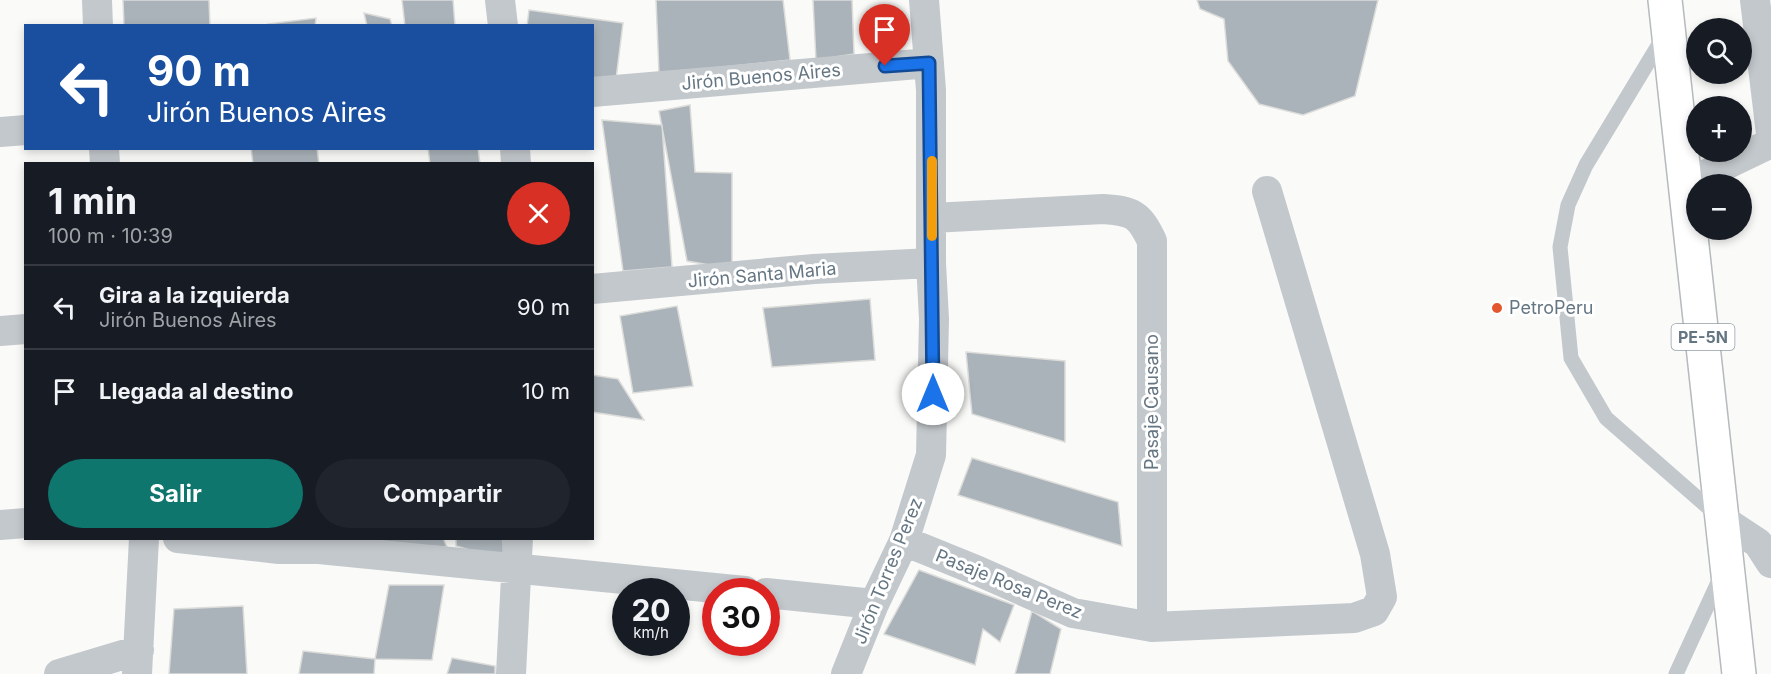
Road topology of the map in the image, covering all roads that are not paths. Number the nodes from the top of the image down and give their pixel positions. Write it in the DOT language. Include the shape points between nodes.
graph roads {
  1 [pos="97,0"];
  2 [pos="500,0"];
  3 [pos="924,0"];
  4 [pos="1755,0"];
  5 [pos="1666,14"];
  6 [pos="98,24"];
  7 [pos="503,24"];
  8 [pos="929,63"];
  9 [pos="594,92"];
  10 [pos="24,130"];
  11 [pos="0,132"];
  12 [pos="1771,134"];
  13 [pos="1771,143"];
  14 [pos="1707,174"];
  15 [pos="1686,184"];
  16 [pos="1267,191"];
  17 [pos="932,218"];
  18 [pos="1692,240"];
  19 [pos="931,263"];
  20 [pos="594,289"];
  21 [pos="24,329"];
  22 [pos="0,331"];
  23 [pos="1722,520"];
  24 [pos="24,523"];
  25 [pos="0,525"];
  26 [pos="144,540"];
  27 [pos="196,540"];
  28 [pos="518,540"];
  29 [pos="904,542"];
  30 [pos="1771,563"];
  31 [pos="1727,564"];
  32 [pos="516,568"];
  33 [pos="702,587"];
  34 [pos="780,594"];
  35 [pos="873,604"];
  36 [pos="1152,627"];
  37 [pos="138,662"];
  38 [pos="59,674"];
  39 [pos="511,674"];
  40 [pos="846,674"];
  41 [pos="1676,674"];
  42 [pos="1739,674"];
  1 -- 6 [label="street"];
  2 -- 7 [label="street"];
  3 -- 8 [label="street, Jirón Torres Perez"];
  4 -- 12 [label="street"];
  5 -- 15 [label="main road, PE-5N"];
  5 -- 23 [label="lane" via="1568,205 1560,247 1571,358 1606,418"];
  8 -- 9 [label="street, Jirón Buenos Aires"];
  8 -- 17 [label="street, Jirón Torres Perez"];
  10 -- 11 [label="street"];
  13 -- 14 [label="street"];
  16 -- 36 [label="street, Pasaje Rosa Perez" via="1375,554 1382,597 1374,611 1354,618"];
  17 -- 19 [label="street, Jirón Torres Perez"];
  17 -- 36 [label="street, Pasaje Causano" via="1103,209 1125,210 1142,221 1152,241"];
  18 -- 23 [label="main road, PE-5N"];
  19 -- 20 [label="street, Jirón Santa Maria"];
  19 -- 29 [label="street, Jirón Torres Perez" via="931,455"];
  21 -- 22 [label="street"];
  23 -- 30 [label="street" via="1758,543"];
  23 -- 31 [label="main road, PE-5N"];
  24 -- 25 [label="street"];
  26 -- 37 [label="street"];
  27 -- 32 [label="street"];
  28 -- 32 [label="street"];
  29 -- 35 [label="street, Jirón Torres Perez"];
  29 -- 36 [label="street, Pasaje Rosa Perez" via="1073,613"];
  31 -- 41 [label="lane"];
  31 -- 42 [label="main road, PE-5N"];
  32 -- 33 [label="street"];
  32 -- 39 [label="street"];
  34 -- 35 [label="street"];
  35 -- 40 [label="street, Jirón Torres Perez"];
  37 -- 38 [label="street"];
}
